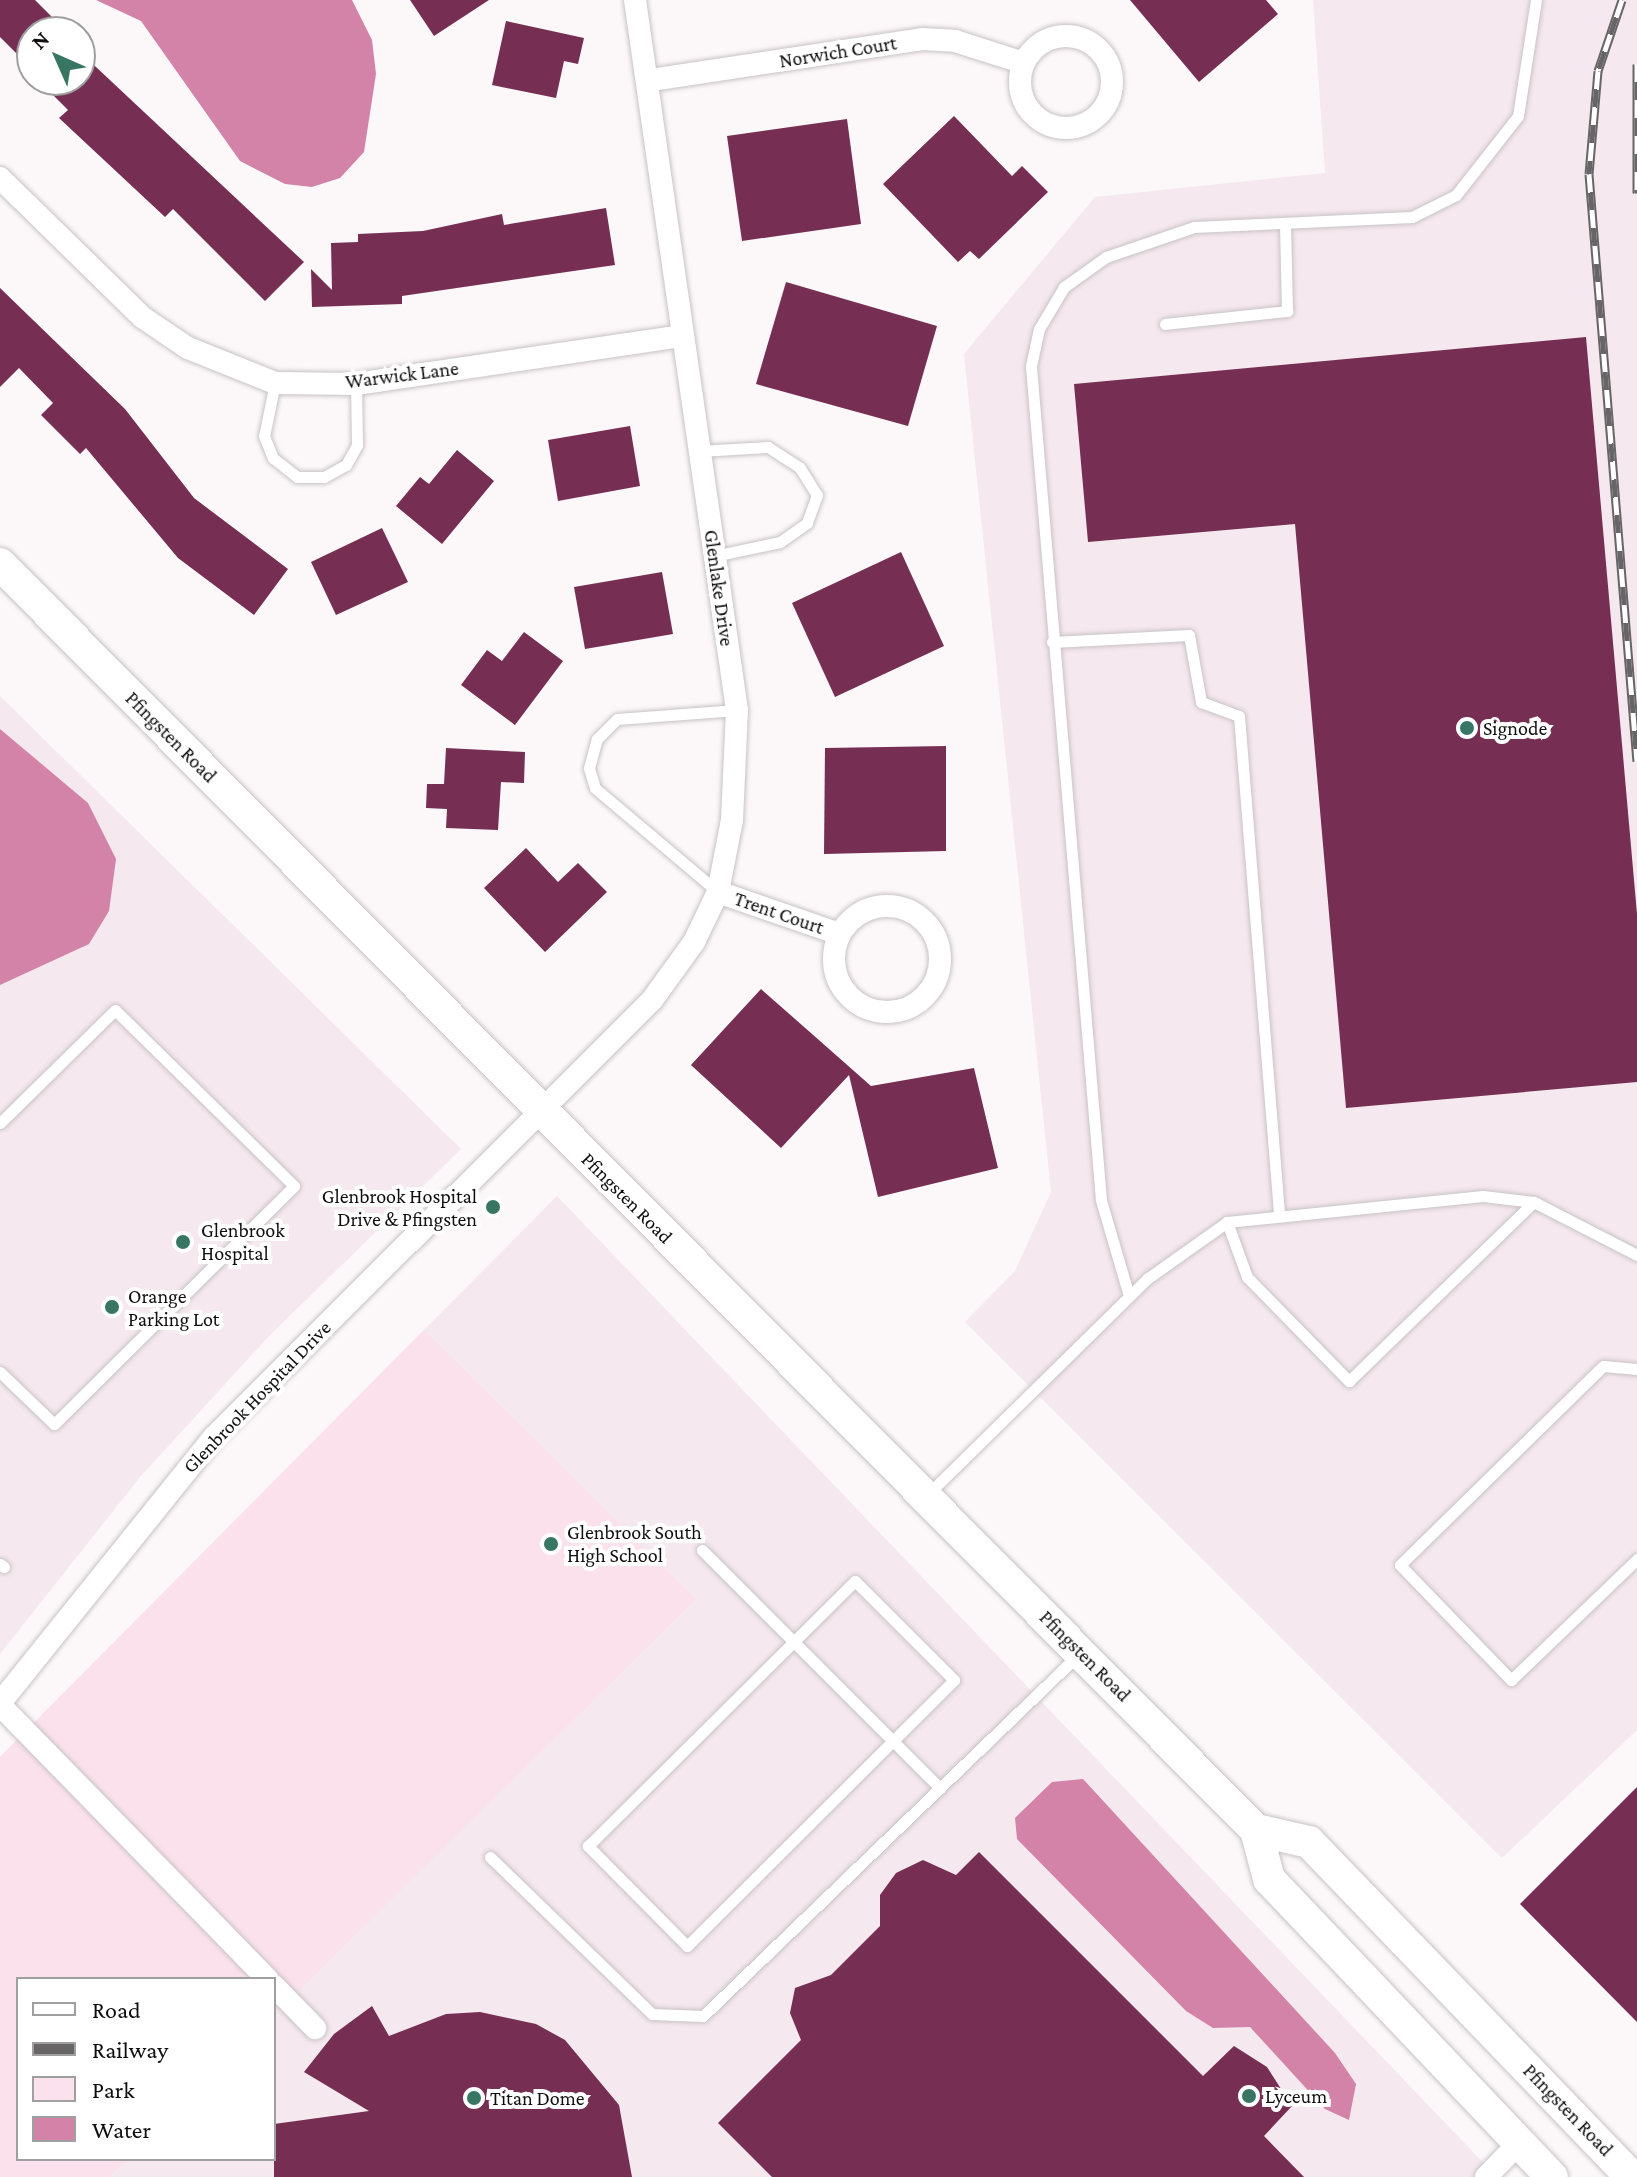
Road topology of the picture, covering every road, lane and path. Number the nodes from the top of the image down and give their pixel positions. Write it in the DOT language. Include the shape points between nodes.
graph roads {
  1 [pos="635,0"];
  2 [pos="1536,0"];
  3 [pos="1024,63"];
  4 [pos="651,80"];
  5 [pos="0,178"];
  6 [pos="1285,223"];
  7 [pos="1165,324"];
  8 [pos="682,336"];
  9 [pos="275,383"];
  10 [pos="356,384"];
  11 [pos="699,451"];
  12 [pos="714,556"];
  13 [pos="0,564"];
  14 [pos="1052,642"];
  15 [pos="737,710"];
  16 [pos="718,892"];
  17 [pos="839,934"];
  18 [pos="541,1114"];
  19 [pos="0,1123"];
  20 [pos="1534,1202"];
  21 [pos="1279,1213"];
  22 [pos="1227,1222"];
  23 [pos="1637,1255"];
  24 [pos="1129,1296"];
  25 [pos="1637,1369"];
  26 [pos="0,1372"];
  27 [pos="926,1495"];
  28 [pos="702,1550"];
  29 [pos="1637,1559"];
  30 [pos="794,1641"];
  31 [pos="1081,1653"];
  32 [pos="0,1704"];
  33 [pos="893,1741"];
  34 [pos="940,1788"];
  35 [pos="1256,1830"];
  36 [pos="490,1857"];
  37 [pos="265,1977"];
  38 [pos="276,1988"];
  39 [pos="315,2028"];
  40 [pos="1521,2141"];
  41 [pos="1486,2177"];
  42 [pos="1552,2177"];
  43 [pos="1631,2177"];
  1 -- 4 [label="street, Glenlake Drive"];
  2 -- 6 [label="lane" via="1518,116 1456,195 1412,217"];
  3 -- 3 [label="street" via="1021,92 1047,124 1090,122 1110,97 1102,53 1076,36 1045,41"];
  3 -- 4 [label="street, Norwich Court" via="955,41 922,39"];
  4 -- 8 [label="street, Glenlake Drive"];
  5 -- 9 [label="street, Warwick Lane" via="142,317 188,348"];
  6 -- 7 [label="lane" via="1287,311"];
  6 -- 14 [label="lane" via="1194,227 1106,257 1064,287 1039,329 1031,366"];
  8 -- 10 [label="street, Warwick Lane"];
  8 -- 11 [label="street, Glenlake Drive"];
  9 -- 10 [label="street, Warwick Lane"];
  9 -- 10 [label="lane" via="264,436 273,458 297,477 324,477 346,465 357,445"];
  11 -- 12 [label="street, Glenlake Drive"];
  11 -- 12 [label="lane" via="768,447 800,468 817,495 807,523 780,542"];
  12 -- 15 [label="street, Glenlake Drive"];
  13 -- 18 [label="main road, Pfingsten Road"];
  14 -- 21 [label="lane" via="1189,635 1201,702 1239,716"];
  14 -- 24 [label="lane" via="1101,1200"];
  15 -- 16 [label="street, Glenlake Drive" via="732,820"];
  15 -- 16 [label="lane" via="617,719 597,739 589,768 595,788"];
  16 -- 17 [label="street, Trent Court"];
  16 -- 18 [label="street, Glenlake Drive" via="694,942 652,1000"];
  17 -- 17 [label="street, Trent Court" via="834,967 862,1006 911,1006 935,981 938,946 918,916 902,908 866,910"];
  18 -- 27 [label="main road, Pfingsten Road"];
  18 -- 32 [label="street, Glenbrook Hospital Drive" via="215,1436"];
  19 -- 26 [label="lane" via="115,1010 294,1186 54,1424"];
  20 -- 21 [label="lane" via="1483,1196"];
  20 -- 22 [label="lane" via="1349,1381 1247,1277"];
  20 -- 23 [label="lane"];
  21 -- 22 [label="lane"];
  22 -- 24 [label="lane"];
  24 -- 27 [label="lane"];
  25 -- 29 [label="lane" via="1603,1366 1400,1565 1511,1680"];
  27 -- 31 [label="main road, Pfingsten Road"];
  28 -- 30 [label="lane"];
  30 -- 33 [label="lane"];
  30 -- 33 [label="lane" via="855,1581 954,1680"];
  30 -- 33 [label="lane" via="588,1846 687,1946"];
  31 -- 34 [label="lane"];
  31 -- 35 [label="main road, Pfingsten Road"];
  32 -- 37 [label="street"];
  33 -- 34 [label="lane"];
  34 -- 36 [label="lane" via="721,2005 685,2020 652,2014 637,2002"];
  35 -- 40 [label="main road, Pfingsten Road" via="1269,1879"];
  35 -- 43 [label="main road, Pfingsten Road" via="1309,1842"];
  38 -- 39 [label="street"];
  40 -- 41 [label="street"];
  40 -- 42 [label="main road, Pfingsten Road"];
}
